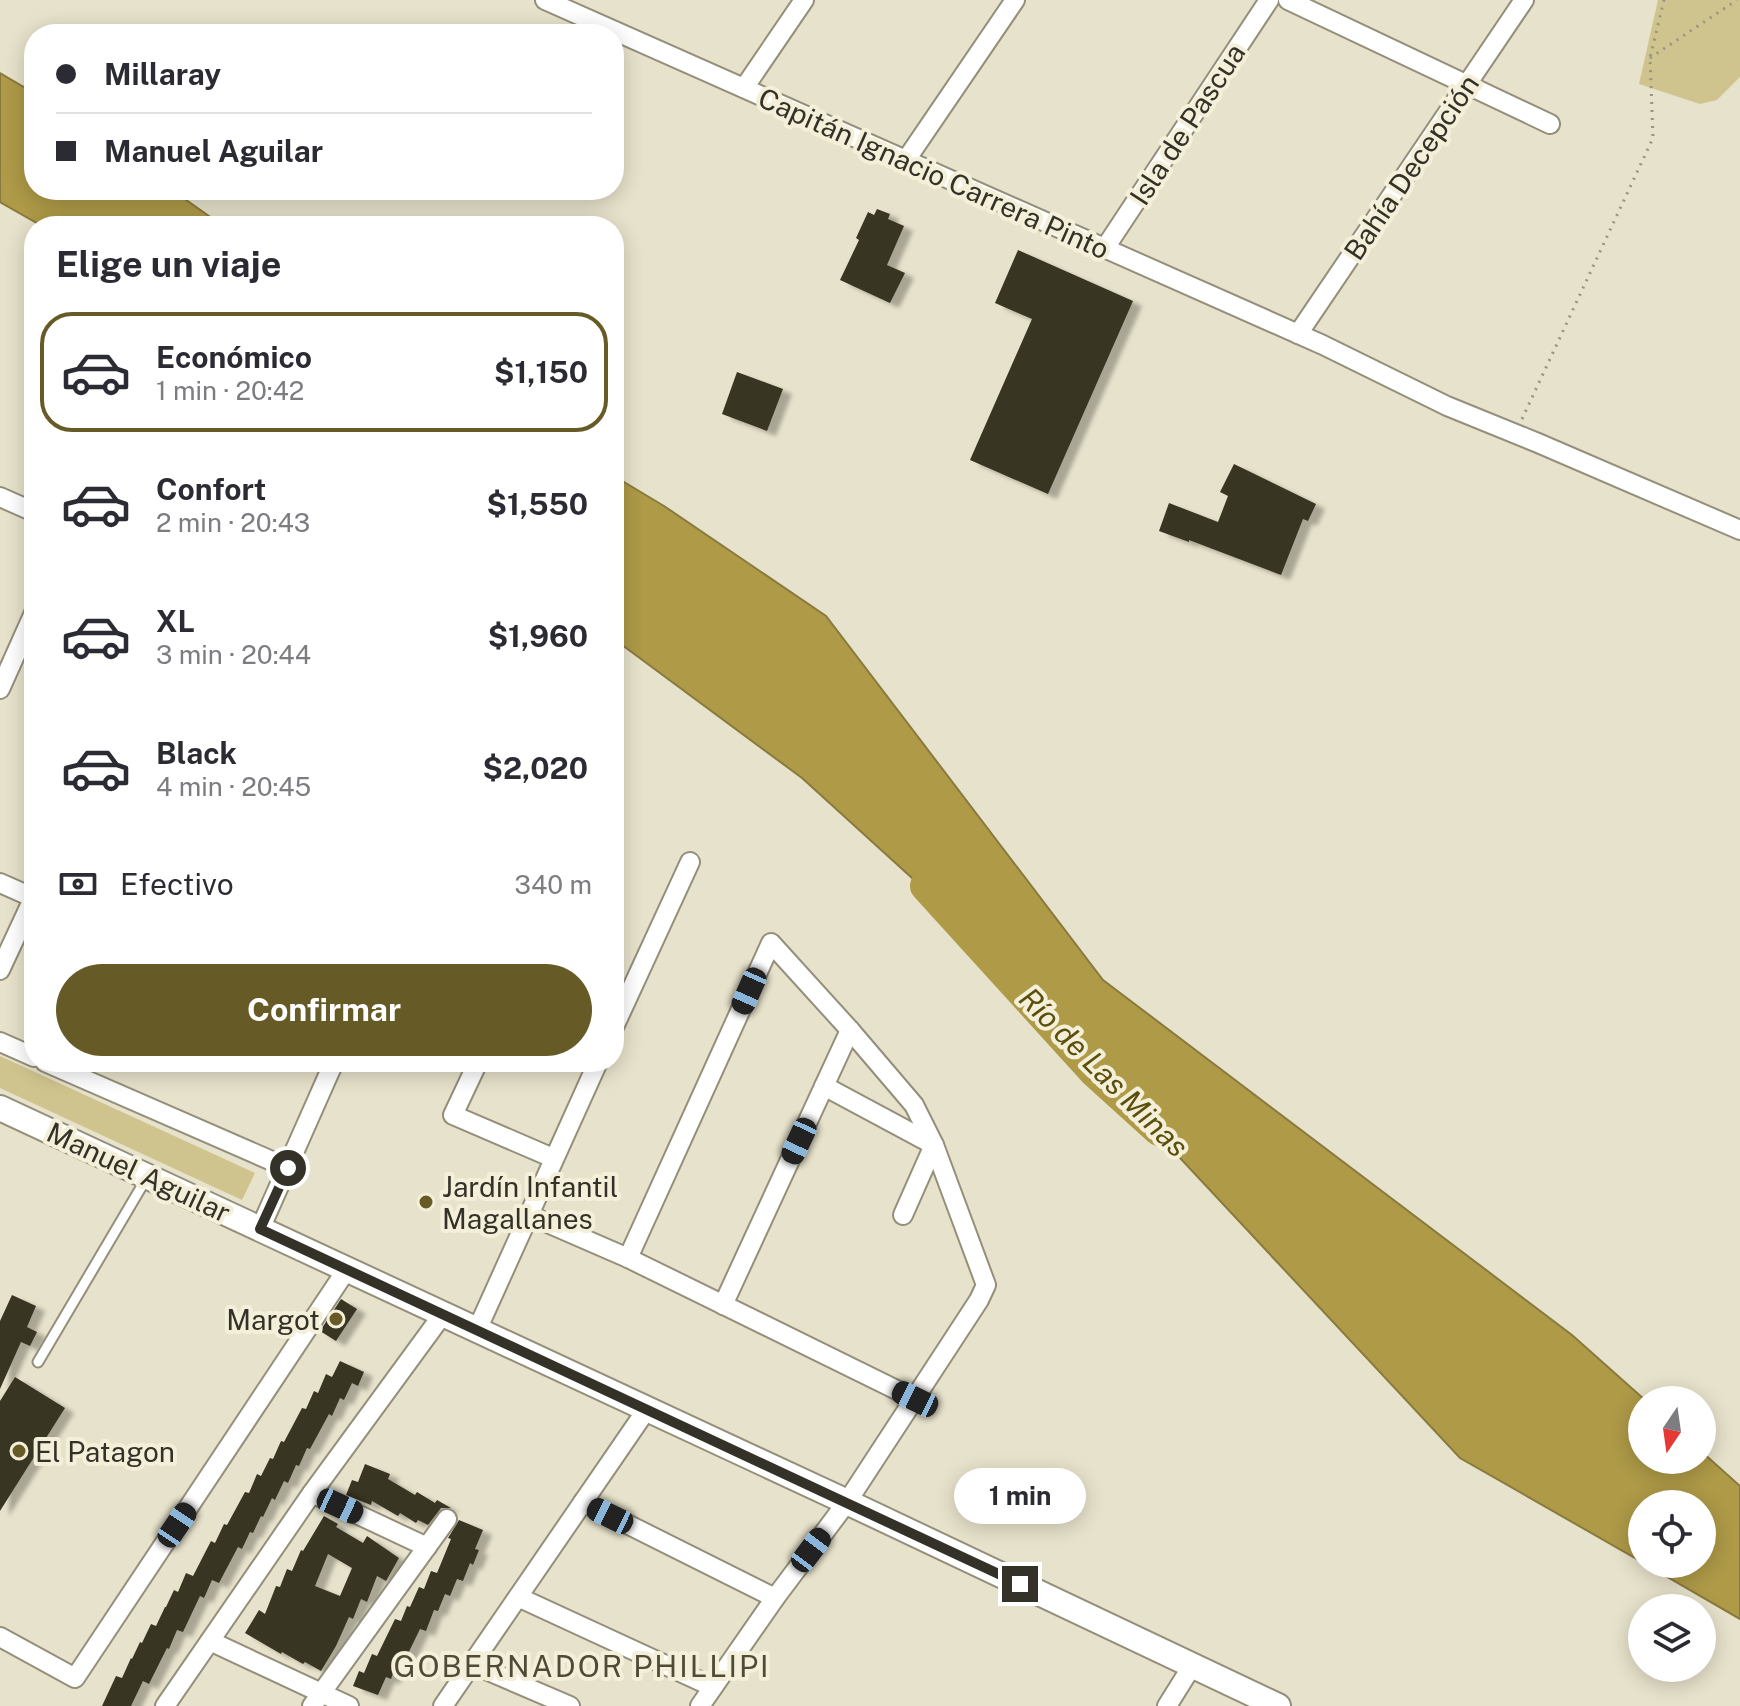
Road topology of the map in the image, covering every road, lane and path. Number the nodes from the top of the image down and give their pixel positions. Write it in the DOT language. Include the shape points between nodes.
graph roads {
  1 [pos="545,0"];
  2 [pos="804,0"];
  3 [pos="1015,0"];
  4 [pos="1269,0"];
  5 [pos="1288,0"];
  6 [pos="1524,0"];
  7 [pos="1664,0"];
  8 [pos="1737,0"];
  9 [pos="573,5"];
  10 [pos="612,24"];
  11 [pos="624,30"];
  12 [pos="1650,58"];
  13 [pos="1467,85"];
  14 [pos="744,88"];
  15 [pos="1550,124"];
  16 [pos="906,160"];
  17 [pos="1105,248"];
  18 [pos="1298,334"];
  19 [pos="1515,434"];
  20 [pos="0,497"];
  21 [pos="24,508"];
  22 [pos="1740,530"];
  23 [pos="24,635"];
  24 [pos="0,689"];
  25 [pos="690,862"];
  26 [pos="0,883"];
  27 [pos="24,893"];
  28 [pos="24,918"];
  29 [pos="0,970"];
  30 [pos="624,1005"];
  31 [pos="850,1030"];
  32 [pos="0,1042"];
  33 [pos="24,1053"];
  34 [pos="68,1072"];
  35 [pos="330,1072"];
  36 [pos="473,1072"];
  37 [pos="593,1072"];
  38 [pos="824,1086"];
  39 [pos="0,1108"];
  40 [pos="934,1145"];
  41 [pos="553,1158"];
  42 [pos="288,1168"];
  43 [pos="148,1176"];
  44 [pos="529,1215"];
  45 [pos="903,1215"];
  46 [pos="260,1229"];
  47 [pos="628,1258"];
  48 [pos="347,1269"];
  49 [pos="723,1305"];
  50 [pos="443,1314"];
  51 [pos="477,1330"];
  52 [pos="38,1362"];
  53 [pos="915,1399"];
  54 [pos="647,1409"];
  55 [pos="312,1493"];
  56 [pos="583,1502"];
  57 [pos="847,1502"];
  58 [pos="447,1519"];
  59 [pos="427,1547"];
  60 [pos="518,1597"];
  61 [pos="775,1598"];
  62 [pos="0,1637"];
  63 [pos="210,1641"];
  64 [pos="472,1664"];
  65 [pos="1192,1666"];
  66 [pos="713,1687"];
  67 [pos="317,1700"];
  68 [pos="165,1706"];
  69 [pos="349,1706"];
  70 [pos="443,1706"];
  71 [pos="570,1706"];
  72 [pos="700,1706"];
  73 [pos="1167,1706"];
  74 [pos="1278,1706"];
  1 -- 9 [label="street, Capitán Ignacio Carrera Pinto"];
  2 -- 14 [label="street"];
  3 -- 16 [label="street"];
  4 -- 17 [label="street, Isla de Pascua"];
  5 -- 13 [label="street"];
  6 -- 13 [label="street, Bahía Decepción"];
  7 -- 12 [label="path"];
  8 -- 12 [label="path"];
  9 -- 10 [label="street, Capitán Ignacio Carrera Pinto"];
  11 -- 14 [label="street, Capitán Ignacio Carrera Pinto"];
  12 -- 19 [label="path" via="1653,138"];
  13 -- 15 [label="street"];
  13 -- 18 [label="street, Bahía Decepción"];
  14 -- 16 [label="street, Capitán Ignacio Carrera Pinto"];
  16 -- 17 [label="street, Capitán Ignacio Carrera Pinto"];
  17 -- 18 [label="street, Capitán Ignacio Carrera Pinto"];
  18 -- 19 [label="street, Capitán Ignacio Carrera Pinto"];
  19 -- 22 [label="street, Capitán Ignacio Carrera Pinto"];
  20 -- 21 [label="street"];
  23 -- 24 [label="street"];
  25 -- 30 [label="street"];
  26 -- 27 [label="street"];
  28 -- 29 [label="street"];
  31 -- 38 [label="street"];
  31 -- 40 [label="street" via="914,1105"];
  31 -- 47 [label="street" via="771,943"];
  32 -- 33 [label="street"];
  34 -- 42 [label="street"];
  35 -- 42 [label="street"];
  36 -- 41 [label="street" via="453,1115"];
  37 -- 41 [label="street"];
  38 -- 40 [label="street"];
  38 -- 49 [label="street"];
  39 -- 43 [label="street, Manuel Aguilar"];
  40 -- 45 [label="street"];
  40 -- 53 [label="street" via="986,1285"];
  41 -- 44 [label="street"];
  42 -- 46 [label="street"];
  43 -- 46 [label="street, Manuel Aguilar"];
  43 -- 52 [label="lane"];
  44 -- 47 [label="street"];
  44 -- 51 [label="street"];
  46 -- 48 [label="street, Manuel Aguilar"];
  47 -- 49 [label="street"];
  48 -- 50 [label="street, Manuel Aguilar"];
  48 -- 62 [label="street" via="75,1678"];
  49 -- 53 [label="street"];
  50 -- 51 [label="street, Manuel Aguilar"];
  50 -- 55 [label="street"];
  51 -- 54 [label="street, Manuel Aguilar"];
  53 -- 57 [label="street"];
  54 -- 56 [label="street"];
  54 -- 57 [label="street, Manuel Aguilar"];
  55 -- 59 [label="street"];
  55 -- 63 [label="street"];
  56 -- 60 [label="street"];
  56 -- 61 [label="street"];
  57 -- 61 [label="street"];
  57 -- 65 [label="street, Manuel Aguilar"];
  58 -- 59 [label="street"];
  59 -- 67 [label="street"];
  60 -- 64 [label="street"];
  60 -- 66 [label="street"];
  61 -- 66 [label="street"];
  63 -- 67 [label="street"];
  63 -- 68 [label="street"];
  64 -- 70 [label="street"];
  64 -- 71 [label="street"];
  65 -- 73 [label="street"];
  65 -- 74 [label="street, Manuel Aguilar"];
  66 -- 72 [label="street"];
  67 -- 69 [label="street"];
}
